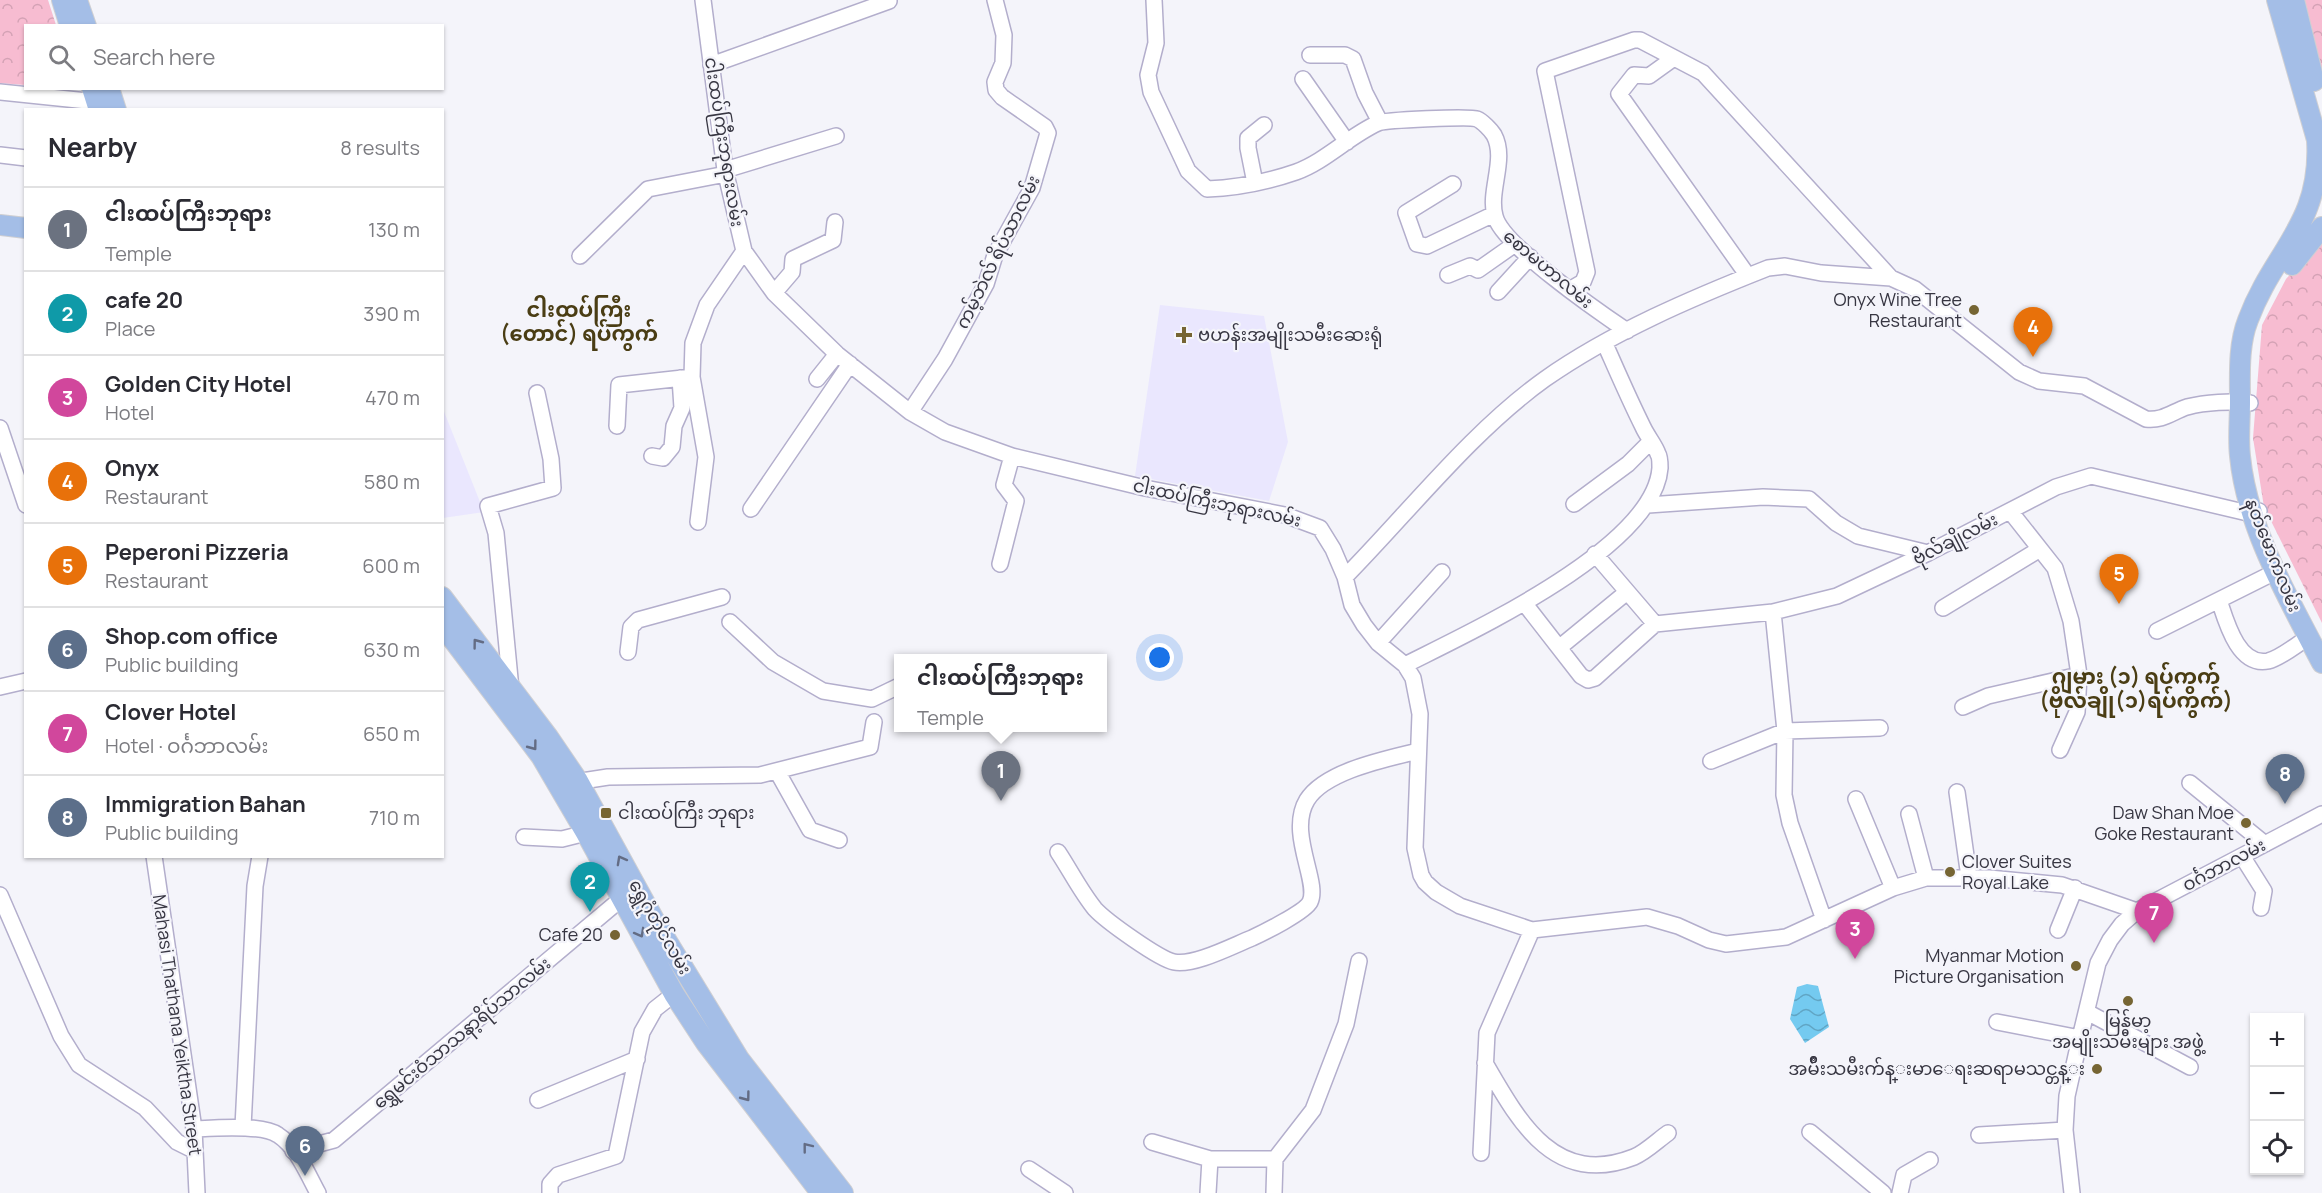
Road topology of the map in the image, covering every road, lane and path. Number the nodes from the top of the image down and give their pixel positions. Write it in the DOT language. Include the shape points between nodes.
graph roads {
  1 [pos="62,0"];
  2 [pos="77,0"];
  3 [pos="703,0"];
  4 [pos="995,0"];
  5 [pos="1154,0"];
  6 [pos="2277,0"];
  7 [pos="2294,0"];
  8 [pos="890,1"];
  9 [pos="69,24"];
  10 [pos="85,24"];
  11 [pos="1310,55"];
  12 [pos="1674,58"];
  13 [pos="711,65"];
  14 [pos="1303,79"];
  15 [pos="0,92"];
  16 [pos="104,99"];
  17 [pos="2322,112"];
  18 [pos="1380,122"];
  19 [pos="1264,125"];
  20 [pos="836,136"];
  21 [pos="1347,142"];
  22 [pos="0,155"];
  23 [pos="24,158"];
  24 [pos="726,172"];
  25 [pos="1255,183"];
  26 [pos="1454,184"];
  27 [pos="1494,214"];
  28 [pos="835,222"];
  29 [pos="0,225"];
  30 [pos="2322,227"];
  31 [pos="24,228"];
  32 [pos="1515,244"];
  33 [pos="744,251"];
  34 [pos="580,256"];
  35 [pos="1530,256"];
  36 [pos="1448,275"];
  37 [pos="1748,276"];
  38 [pos="1892,278"];
  39 [pos="1571,289"];
  40 [pos="1498,292"];
  41 [pos="774,293"];
  42 [pos="1627,331"];
  43 [pos="1605,344"];
  44 [pos="837,354"];
  45 [pos="850,364"];
  46 [pos="686,377"];
  47 [pos="817,379"];
  48 [pos="537,393"];
  49 [pos="2245,403"];
  50 [pos="910,412"];
  51 [pos="617,426"];
  52 [pos="0,428"];
  53 [pos="1650,442"];
  54 [pos="652,456"];
  55 [pos="1012,456"];
  56 [pos="24,499"];
  57 [pos="1574,504"];
  58 [pos="1648,505"];
  59 [pos="751,509"];
  60 [pos="2010,511"];
  61 [pos="2257,512"];
  62 [pos="698,522"];
  63 [pos="2040,549"];
  64 [pos="1928,553"];
  65 [pos="1595,554"];
  66 [pos="2276,559"];
  67 [pos="1000,564"];
  68 [pos="1442,572"];
  69 [pos="1345,577"];
  70 [pos="1627,592"];
  71 [pos="722,597"];
  72 [pos="444,600"];
  73 [pos="2219,600"];
  74 [pos="1525,604"];
  75 [pos="1943,608"];
  76 [pos="1773,612"];
  77 [pos="730,622"];
  78 [pos="1655,624"];
  79 [pos="444,628"];
  80 [pos="2157,631"];
  81 [pos="2315,637"];
  82 [pos="1378,643"];
  83 [pos="1560,647"];
  84 [pos="627,652"];
  85 [pos="2322,663"];
  86 [pos="1405,665"];
  87 [pos="2079,675"];
  88 [pos="24,681"];
  89 [pos="0,687"];
  90 [pos="511,689"];
  91 [pos="894,689"];
  92 [pos="1963,707"];
  93 [pos="874,722"];
  94 [pos="1880,728"];
  95 [pos="1785,730"];
  96 [pos="2060,750"];
  97 [pos="1418,751"];
  98 [pos="1711,761"];
  99 [pos="777,771"];
  100 [pos="2190,783"];
  101 [pos="568,784"];
  102 [pos="1957,792"];
  103 [pos="1856,799"];
  104 [pos="1909,814"];
  105 [pos="2322,814"];
  106 [pos="586,833"];
  107 [pos="524,837"];
  108 [pos="839,840"];
  109 [pos="2265,844"];
  110 [pos="1058,852"];
  111 [pos="2242,856"];
  112 [pos="154,858"];
  113 [pos="260,858"];
  114 [pos="1969,877"];
  115 [pos="1926,878"];
  116 [pos="1893,888"];
  117 [pos="2075,888"];
  118 [pos="0,895"];
  119 [pos="621,899"];
  120 [pos="2261,908"];
  121 [pos="2137,911"];
  122 [pos="1824,920"];
  123 [pos="1532,930"];
  124 [pos="2058,930"];
  125 [pos="1359,961"];
  126 [pos="674,994"];
  127 [pos="2087,1012"];
  128 [pos="1997,1022"];
  129 [pos="2080,1038"];
  130 [pos="637,1059"];
  131 [pos="1485,1063"];
  132 [pos="2190,1067"];
  133 [pos="538,1100"];
  134 [pos="243,1128"];
  135 [pos="194,1129"];
  136 [pos="2066,1130"];
  137 [pos="1668,1132"];
  138 [pos="1810,1132"];
  139 [pos="1979,1135"];
  140 [pos="1152,1142"];
  141 [pos="195,1151"];
  142 [pos="293,1151"];
  143 [pos="1481,1153"];
  144 [pos="1275,1159"];
  145 [pos="1210,1160"];
  146 [pos="1930,1160"];
  147 [pos="1029,1169"];
  148 [pos="197,1193"];
  149 [pos="318,1193"];
  150 [pos="550,1193"];
  151 [pos="821,1193"];
  152 [pos="843,1193"];
  153 [pos="1065,1193"];
  154 [pos="1208,1193"];
  155 [pos="1274,1193"];
  156 [pos="1883,1193"];
  157 [pos="1900,1193"];
  158 [pos="2072,1193"];
  1 -- 9 [label="main road"];
  2 -- 10 [label="main road"];
  3 -- 13 [label="street, ငါးထပ်ကြီးဘုရားလမ်း"];
  4 -- 50 [label="street, ကမ့်ဘဲလ် ရိပ်သာလမ်း" via="1004,35 1003,63 996,90 1048,133 1032,188 995,255 986,284 945,359"];
  5 -- 25 [label="street, စောမဟာလမ်း" via="1156,43 1148,75 1151,92 1188,171 1207,189 1240,188"];
  6 -- 49 [label="main road, နတ်မောက်လမ်း" via="2317,140 2321,184 2312,215 2267,281 2246,323 2239,380"];
  7 -- 17 [label="main road"];
  8 -- 13 [label="street"];
  11 -- 18 [label="street" via="1345,55 1353,59"];
  12 -- 37 [label="street" via="1653,74 1634,75 1619,94"];
  12 -- 38 [label="street" via="1703,73"];
  12 -- 39 [label="street" via="1634,40 1545,71 1587,272 1583,282"];
  13 -- 24 [label="street, ငါးထပ်ကြီးဘုရားလမ်း"];
  14 -- 21 [label="street"];
  15 -- 16 [label="street"];
  18 -- 21 [label="street, စောမဟာလမ်း"];
  18 -- 27 [label="street, စောမဟာလမ်း" via="1478,119 1493,134 1497,146"];
  19 -- 25 [label="street" via="1248,138"];
  20 -- 24 [label="street"];
  21 -- 25 [label="street, စောမဟာလမ်း" via="1298,172"];
  22 -- 23 [label="street"];
  24 -- 33 [label="street, ငါးထပ်ကြီးဘုရားလမ်း"];
  24 -- 34 [label="street" via="648,189"];
  26 -- 27 [label="street" via="1406,213 1419,246 1427,246"];
  27 -- 32 [label="street, စောမဟာလမ်း" via="1500,228"];
  28 -- 41 [label="street" via="833,240 793,259 792,272"];
  29 -- 31 [label="main road"];
  30 -- 49 [label="main road, နတ်မောက်လမ်း" via="2283,275 2259,319"];
  32 -- 35 [label="street, စောမဟာလမ်း"];
  32 -- 36 [label="street" via="1478,270 1467,266"];
  33 -- 41 [label="street, ငါးထပ်ကြီးဘုရားလမ်း"];
  33 -- 46 [label="street" via="707,305"];
  35 -- 39 [label="street, စောမဟာလမ်း"];
  35 -- 40 [label="street"];
  37 -- 38 [label="street" via="1785,266"];
  37 -- 42 [label="street"];
  38 -- 49 [label="street" via="1915,289 2019,372 2039,381 2084,386 2146,419 2157,420 2187,407"];
  39 -- 42 [label="street, စောမဟာလမ်း"];
  41 -- 44 [label="street, ငါးထပ်ကြီးဘုရားလမ်း"];
  42 -- 43 [label="street"];
  43 -- 53 [label="street"];
  43 -- 69 [label="street" via="1544,380 1499,419"];
  44 -- 45 [label="street, ငါးထပ်ကြီးဘုရားလမ်း"];
  44 -- 47 [label="street"];
  45 -- 50 [label="street, ငါးထပ်ကြီးဘုရားလမ်း"];
  45 -- 59 [label="street"];
  46 -- 51 [label="street" via="619,385"];
  46 -- 54 [label="street" via="672,447 663,458"];
  46 -- 62 [label="street" via="705,457"];
  48 -- 90 [label="street" via="553,488 488,506 496,533"];
  49 -- 61 [label="main road, နတ်မောက်လမ်း" via="2240,458"];
  50 -- 55 [label="street, ငါးထပ်ကြီးဘုရားလမ်း" via="932,427"];
  52 -- 56 [label="street"];
  53 -- 57 [label="street" via="1628,464"];
  53 -- 58 [label="street" via="1660,467"];
  55 -- 67 [label="street" via="1004,485 1016,501"];
  55 -- 69 [label="street, ငါးထပ်ကြီးဘုရားလမ်း" via="1308,522 1327,537"];
  58 -- 64 [label="street" via="1763,496 1809,499 1858,536"];
  58 -- 65 [label="street"];
  60 -- 61 [label="street, ဗိုလ်ချိုလမ်း" via="2056,487 2091,476"];
  60 -- 63 [label="street"];
  60 -- 64 [label="street, ဗိုလ်ချိုလမ်း"];
  61 -- 66 [label="main road, နတ်မောက်လမ်း"];
  63 -- 75 [label="street"];
  63 -- 87 [label="street" via="2055,568 2071,621"];
  64 -- 76 [label="street, ဗိုလ်ချိုလမ်း" via="1837,596"];
  65 -- 70 [label="street"];
  65 -- 74 [label="street"];
  66 -- 73 [label="street"];
  66 -- 81 [label="main road, နတ်မောက်လမ်း"];
  68 -- 82 [label="street"];
  69 -- 82 [label="street, ငါးထပ်ကြီးဘုရားလမ်း" via="1352,604"];
  70 -- 78 [label="street"];
  70 -- 83 [label="street"];
  71 -- 84 [label="street" via="638,620 631,627"];
  90 -- 72 [label="main road, ရွှေဂုံတိုင်လမ်း, one-way"];
  73 -- 80 [label="street"];
  73 -- 81 [label="street" via="2235,640 2252,658 2270,660"];
  74 -- 83 [label="street"];
  74 -- 86 [label="street"];
  76 -- 78 [label="street, ဗိုလ်ချိုလမ်း"];
  76 -- 95 [label="street"];
  77 -- 91 [label="street" via="773,662 823,691 872,699"];
  78 -- 83 [label="street" via="1588,680"];
  79 -- 101 [label="main road, ရွှေဂုံတိုင်လမ်း, one-way" via="541,756"];
  81 -- 85 [label="main road, နတ်မောက်လမ်း"];
  82 -- 86 [label="street, ငါးထပ်ကြီးဘုရားလမ်း"];
  86 -- 97 [label="street, ငါးထပ်ကြီးဘုရားလမ်း" via="1418,691"];
  87 -- 92 [label="street" via="1988,696"];
  87 -- 96 [label="street" via="2077,712"];
  88 -- 89 [label="street"];
  90 -- 101 [label="main road, ရွှေဂုံတိုင်လမ်း" via="548,736"];
  93 -- 99 [label="street" via="870,747"];
  94 -- 95 [label="street"];
  95 -- 98 [label="street"];
  95 -- 122 [label="street" via="1784,795"];
  97 -- 110 [label="street" via="1357,768 1328,782 1307,800 1299,828 1311,894 1306,907 1258,935 1191,961 1173,962 1097,911"];
  97 -- 123 [label="street, ငါးထပ်ကြီးဘုရားလမ်း" via="1414,848 1425,882 1460,906"];
  99 -- 101 [label="street" via="749,776 666,775"];
  99 -- 108 [label="street" via="810,830"];
  100 -- 109 [label="street"];
  101 -- 106 [label="main road, ရွှေဂုံတိုင်လမ်း"];
  152 -- 101 [label="main road, ရွှေဂုံတိုင်လမ်း, one-way" via="739,1059"];
  102 -- 114 [label="street"];
  103 -- 116 [label="street"];
  104 -- 115 [label="street"];
  105 -- 109 [label="street, ဝင်္ဂဘာလမ်း"];
  106 -- 107 [label="street" via="562,839"];
  106 -- 119 [label="main road, ရွှေဂုံတိုင်လမ်း"];
  109 -- 111 [label="street, ဝင်္ဂဘာလမ်း"];
  111 -- 120 [label="street" via="2264,891"];
  111 -- 121 [label="street, ဝင်္ဂဘာလမ်း"];
  112 -- 135 [label="street, Mahasi Thathana Yeiktha Street"];
  113 -- 134 [label="street"];
  114 -- 115 [label="street, ငါးထပ်ကြီးဘုရားလမ်း"];
  114 -- 117 [label="street, ငါးထပ်ကြီးဘုရားလမ်း"];
  115 -- 116 [label="street, ငါးထပ်ကြီးဘုရားလမ်း"];
  116 -- 122 [label="street, ငါးထပ်ကြီးဘုရားလမ်း"];
  117 -- 121 [label="street, ငါးထပ်ကြီးဘုရားလမ်း"];
  117 -- 124 [label="street"];
  118 -- 141 [label="street" via="61,1036 79,1065 144,1108 177,1142"];
  119 -- 126 [label="main road, ရွှေဂုံတိုင်လမ်း, one-way"];
  119 -- 142 [label="street, ရွှေမင်းဝံသာသနာ့ရိပ်သာလမ်း" via="334,1140"];
  121 -- 127 [label="street, ဝင်္ဂဘာလမ်း" via="2116,932 2098,963"];
  122 -- 123 [label="street, ငါးထပ်ကြီးဘုရားလမ်း" via="1786,937 1742,943 1709,940 1647,917"];
  123 -- 131 [label="street" via="1487,1033"];
  125 -- 144 [label="street" via="1346,1024 1313,1110"];
  126 -- 130 [label="street" via="655,1009 642,1032"];
  126 -- 151 [label="main road, ရွှေဂုံတိုင်လမ်း, one-way" via="713,1052"];
  127 -- 129 [label="street, ဝင်္ဂဘာလမ်း"];
  127 -- 132 [label="street"];
  128 -- 129 [label="street"];
  129 -- 136 [label="street, ဝင်္ဂဘာလမ်း" via="2067,1096"];
  130 -- 133 [label="street"];
  130 -- 150 [label="street" via="616,1156 558,1175 550,1184"];
  131 -- 137 [label="street" via="1508,1104 1557,1157 1581,1165 1610,1163 1636,1156"];
  131 -- 143 [label="street"];
  134 -- 135 [label="street"];
  134 -- 142 [label="street" via="278,1134"];
  135 -- 141 [label="street, Mahasi Thathana Yeiktha Street"];
  136 -- 139 [label="street"];
  136 -- 158 [label="street, ဝင်္ဂဘာလမ်း"];
  138 -- 156 [label="street"];
  140 -- 145 [label="street"];
  141 -- 148 [label="street, Mahasi Thathana Yeiktha Street"];
  142 -- 149 [label="street"];
  144 -- 145 [label="street"];
  144 -- 155 [label="street"];
  145 -- 154 [label="street"];
  146 -- 157 [label="street" via="1904,1175"];
  147 -- 153 [label="street"];
}
